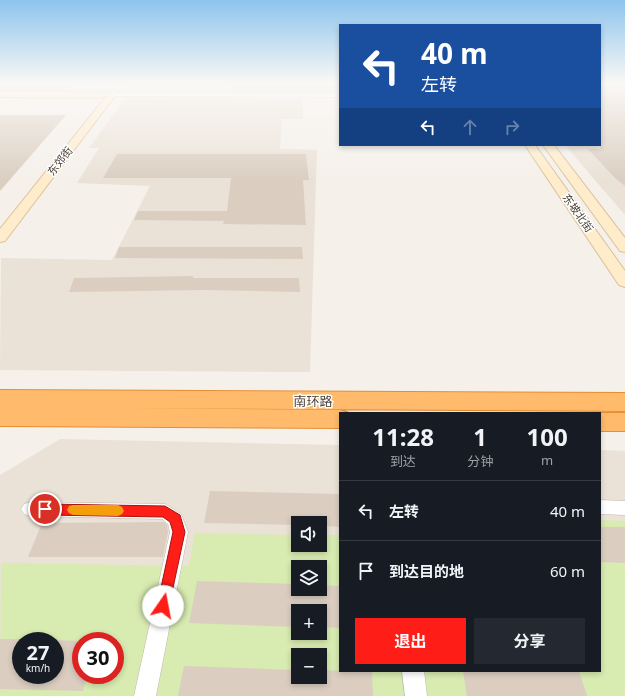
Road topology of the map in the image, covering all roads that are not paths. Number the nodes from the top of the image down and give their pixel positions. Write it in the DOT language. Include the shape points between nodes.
graph roads {
  1 [pos="86,116"];
  2 [pos="89,116"];
  3 [pos="531,146"];
  4 [pos="549,146"];
  5 [pos="26,187"];
  6 [pos="0,238"];
  7 [pos="625,248"];
  8 [pos="625,282"];
  9 [pos="0,399"];
  10 [pos="625,402"];
  11 [pos="0,417"];
  12 [pos="339,419"];
  13 [pos="601,422"];
  14 [pos="625,422"];
  15 [pos="601,508"];
  16 [pos="625,508"];
  17 [pos="30,509"];
  18 [pos="413,672"];
  19 [pos="144,696"];
  20 [pos="416,696"];
  1 -- 5 [label="main road, 东郊街"];
  2 -- 6 [label="main road, 东郊街"];
  3 -- 8 [label="main road, 东坡北街"];
  4 -- 7 [label="main road, 东坡北街"];
  9 -- 10 [label="highway, 南环路"];
  11 -- 12 [label="highway, 南环路"];
  13 -- 14 [label="highway"];
  15 -- 16 [label="street"];
  17 -- 19 [label="street" via="165,512 175,519 179,532"];
  18 -- 20 [label="street"];
}
